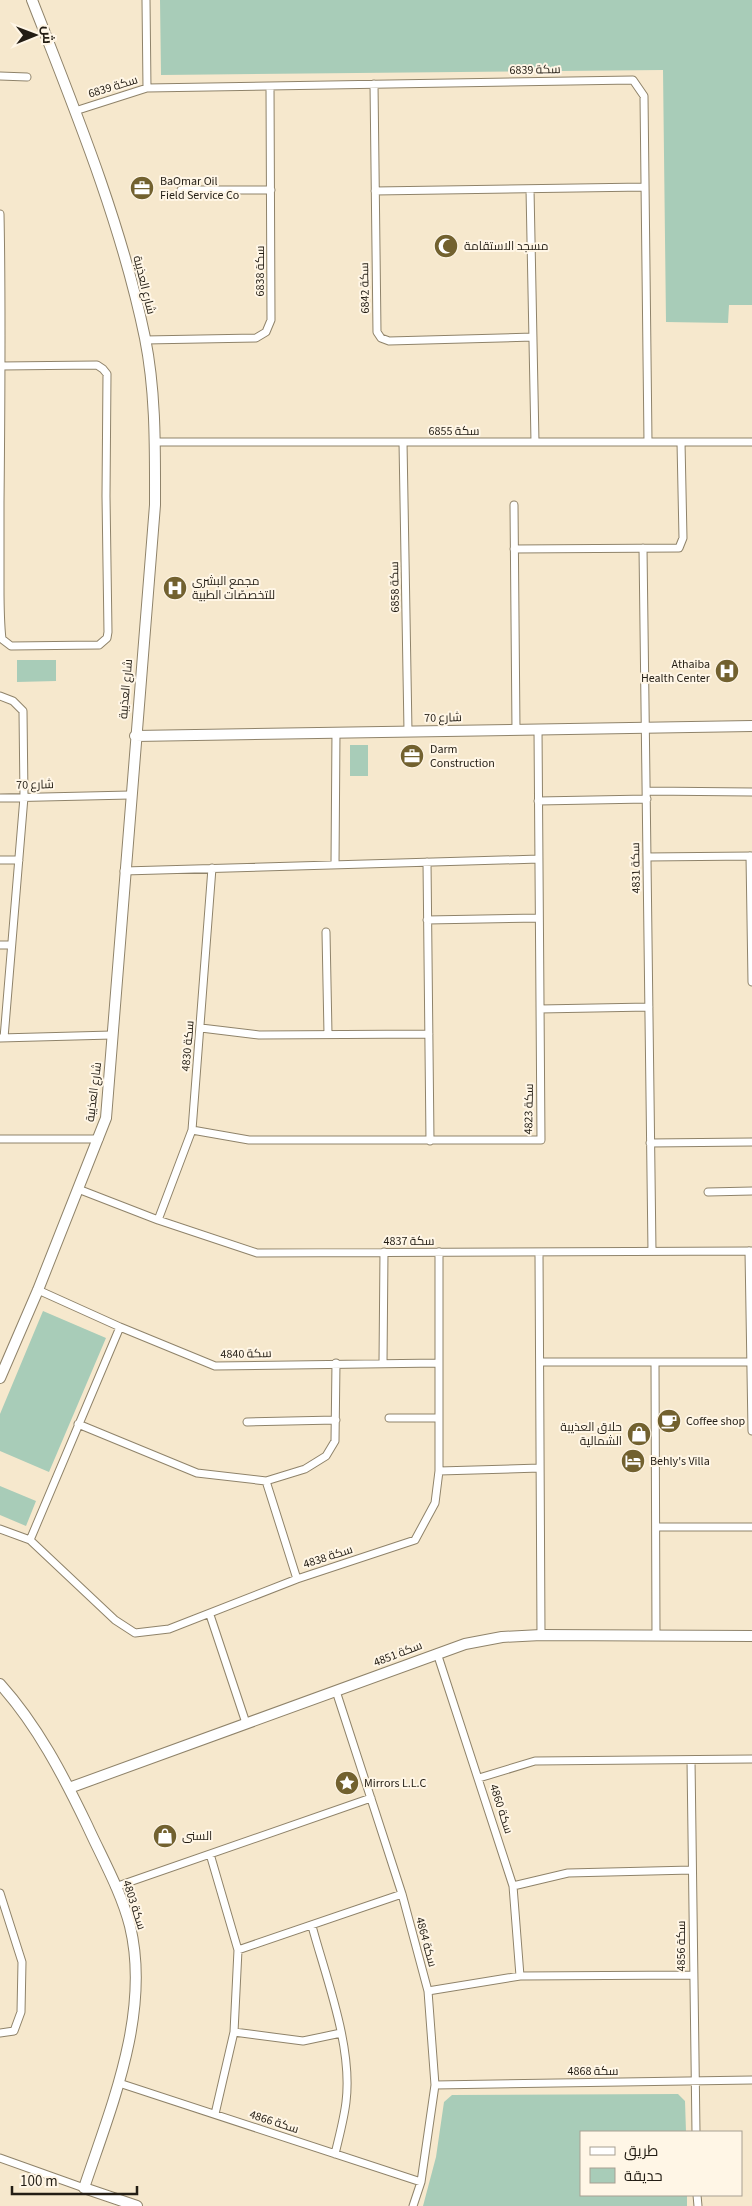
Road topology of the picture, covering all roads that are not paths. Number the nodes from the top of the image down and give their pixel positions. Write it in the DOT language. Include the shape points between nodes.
graph roads {
  1 [pos="32,0"];
  2 [pos="146,0"];
  3 [pos="0,76"];
  4 [pos="27,77"];
  5 [pos="374,84"];
  6 [pos="270,86"];
  7 [pos="147,88"];
  8 [pos="75,110"];
  9 [pos="645,187"];
  10 [pos="530,189"];
  11 [pos="181,190"];
  12 [pos="271,190"];
  13 [pos="375,191"];
  14 [pos="0,214"];
  15 [pos="0,303"];
  16 [pos="533,337"];
  17 [pos="145,340"];
  18 [pos="0,366"];
  19 [pos="156,442"];
  20 [pos="403,442"];
  21 [pos="534,442"];
  22 [pos="648,442"];
  23 [pos="681,442"];
  24 [pos="752,442"];
  25 [pos="0,486"];
  26 [pos="514,505"];
  27 [pos="643,548"];
  28 [pos="514,549"];
  29 [pos="0,606"];
  30 [pos="0,696"];
  31 [pos="752,726"];
  32 [pos="646,728"];
  33 [pos="538,729"];
  34 [pos="516,730"];
  35 [pos="408,731"];
  36 [pos="336,732"];
  37 [pos="135,736"];
  38 [pos="647,791"];
  39 [pos="752,792"];
  40 [pos="130,795"];
  41 [pos="24,797"];
  42 [pos="0,798"];
  43 [pos="647,799"];
  44 [pos="538,801"];
  45 [pos="751,856"];
  46 [pos="647,857"];
  47 [pos="539,859"];
  48 [pos="0,860"];
  49 [pos="19,860"];
  50 [pos="427,862"];
  51 [pos="335,865"];
  52 [pos="212,868"];
  53 [pos="124,870"];
  54 [pos="539,918"];
  55 [pos="428,920"];
  56 [pos="326,932"];
  57 [pos="0,945"];
  58 [pos="11,945"];
  59 [pos="752,982"];
  60 [pos="649,1007"];
  61 [pos="540,1009"];
  62 [pos="201,1028"];
  63 [pos="328,1034"];
  64 [pos="429,1034"];
  65 [pos="112,1035"];
  66 [pos="2,1038"];
  67 [pos="192,1130"];
  68 [pos="99,1138"];
  69 [pos="0,1139"];
  70 [pos="430,1141"];
  71 [pos="752,1142"];
  72 [pos="650,1143"];
  73 [pos="78,1189"];
  74 [pos="752,1191"];
  75 [pos="708,1192"];
  76 [pos="158,1220"];
  77 [pos="652,1251"];
  78 [pos="751,1251"];
  79 [pos="384,1252"];
  80 [pos="439,1252"];
  81 [pos="539,1252"];
  82 [pos="38,1290"];
  83 [pos="120,1327"];
  84 [pos="540,1362"];
  85 [pos="751,1362"];
  86 [pos="336,1363"];
  87 [pos="383,1363"];
  88 [pos="439,1363"];
  89 [pos="655,1363"];
  90 [pos="0,1378"];
  91 [pos="389,1418"];
  92 [pos="439,1418"];
  93 [pos="336,1420"];
  94 [pos="246,1422"];
  95 [pos="78,1424"];
  96 [pos="752,1431"];
  97 [pos="540,1468"];
  98 [pos="439,1471"];
  99 [pos="266,1481"];
  100 [pos="656,1527"];
  101 [pos="752,1527"];
  102 [pos="0,1529"];
  103 [pos="30,1540"];
  104 [pos="297,1579"];
  105 [pos="210,1615"];
  106 [pos="542,1635"];
  107 [pos="656,1636"];
  108 [pos="752,1636"];
  109 [pos="438,1653"];
  110 [pos="0,1684"];
  111 [pos="336,1691"];
  112 [pos="246,1723"];
  113 [pos="752,1759"];
  114 [pos="691,1760"];
  115 [pos="479,1778"];
  116 [pos="69,1788"];
  117 [pos="371,1798"];
  118 [pos="210,1854"];
  119 [pos="692,1870"];
  120 [pos="115,1886"];
  121 [pos="513,1886"];
  122 [pos="0,1893"];
  123 [pos="402,1894"];
  124 [pos="312,1926"];
  125 [pos="238,1950"];
  126 [pos="693,1975"];
  127 [pos="520,1976"];
  128 [pos="428,1991"];
  129 [pos="234,2032"];
  130 [pos="0,2033"];
  131 [pos="341,2033"];
  132 [pos="752,2080"];
  133 [pos="695,2082"];
  134 [pos="119,2083"];
  135 [pos="435,2085"];
  136 [pos="215,2114"];
  137 [pos="696,2131"];
  138 [pos="335,2154"];
  139 [pos="0,2158"];
  140 [pos="422,2182"];
  141 [pos="84,2188"];
  142 [pos="137,2206"];
  143 [pos="414,2206"];
  1 -- 8 [label="street, شارع العذيبة"];
  2 -- 7 [label="street"];
  3 -- 4 [label="street"];
  5 -- 6 [label="street, سكة 6839"];
  5 -- 9 [label="street, سكة 6839" via="632,80 644,96"];
  5 -- 13 [label="street, سكة 6842"];
  6 -- 7 [label="street, سكة 6839"];
  6 -- 12 [label="street, سكة 6838"];
  7 -- 8 [label="street, سكة 6839"];
  8 -- 17 [label="street, شارع العذيبة" via="129,270"];
  9 -- 10 [label="street"];
  9 -- 22 [label="street, سكة 6839"];
  10 -- 13 [label="street"];
  10 -- 16 [label="street"];
  11 -- 12 [label="street"];
  12 -- 17 [label="street, سكة 6838" via="271,320 266,332 256,338"];
  13 -- 16 [label="street, سكة 6842" via="377,332 381,338 389,341"];
  14 -- 15 [label="street"];
  15 -- 18 [label="street"];
  16 -- 21 [label="street"];
  17 -- 19 [label="street, شارع العذيبة"];
  18 -- 25 [label="street"];
  18 -- 29 [label="street" via="97,365 107,374 107,638 99,645 11,646 2,639"];
  19 -- 20 [label="street, سكة 6855"];
  19 -- 37 [label="street, شارع العذيبة" via="155,505"];
  20 -- 21 [label="street, سكة 6855"];
  20 -- 35 [label="street, سكة 6858"];
  21 -- 22 [label="street, سكة 6855"];
  22 -- 23 [label="street, سكة 6855"];
  23 -- 24 [label="street, سكة 6855"];
  23 -- 27 [label="street" via="682,543 679,548"];
  25 -- 29 [label="street"];
  26 -- 28 [label="street"];
  27 -- 28 [label="street"];
  27 -- 32 [label="street, سكة 4831"];
  28 -- 34 [label="street"];
  30 -- 41 [label="street" via="13,701 23,711"];
  31 -- 32 [label="street, شارع 70"];
  32 -- 33 [label="street, شارع 70"];
  32 -- 38 [label="street, سكة 4831"];
  33 -- 34 [label="street, شارع 70"];
  33 -- 44 [label="street, سكة 4823"];
  34 -- 35 [label="street, شارع 70"];
  35 -- 36 [label="street, شارع 70"];
  36 -- 37 [label="street, شارع 70"];
  36 -- 51 [label="street"];
  37 -- 40 [label="street, شارع العذيبة"];
  38 -- 39 [label="street"];
  38 -- 43 [label="street, سكة 4831"];
  40 -- 41 [label="street, شارع 70"];
  40 -- 53 [label="street, شارع العذيبة"];
  41 -- 42 [label="street, شارع 70"];
  41 -- 49 [label="street"];
  43 -- 44 [label="street"];
  43 -- 46 [label="street, سكة 4831"];
  44 -- 47 [label="street, سكة 4823"];
  45 -- 46 [label="street"];
  45 -- 59 [label="street"];
  46 -- 60 [label="street, سكة 4831"];
  47 -- 50 [label="street"];
  47 -- 54 [label="street, سكة 4823"];
  48 -- 49 [label="street"];
  49 -- 58 [label="street"];
  50 -- 51 [label="street"];
  50 -- 55 [label="street"];
  51 -- 52 [label="street"];
  52 -- 53 [label="street"];
  52 -- 62 [label="street, سكة 4830"];
  53 -- 65 [label="street, شارع العذيبة"];
  54 -- 55 [label="street"];
  54 -- 61 [label="street, سكة 4823"];
  55 -- 64 [label="street"];
  56 -- 63 [label="street"];
  57 -- 58 [label="street"];
  58 -- 66 [label="street"];
  60 -- 61 [label="street"];
  60 -- 72 [label="street, سكة 4831"];
  61 -- 70 [label="street, سكة 4823" via="541,1140"];
  62 -- 63 [label="street" via="259,1035"];
  62 -- 67 [label="street, سكة 4830"];
  63 -- 64 [label="street"];
  64 -- 70 [label="street"];
  65 -- 66 [label="street"];
  65 -- 68 [label="street, شارع العذيبة" via="106,1118"];
  67 -- 70 [label="street, سكة 4823" via="249,1140"];
  67 -- 76 [label="street, سكة 4830"];
  68 -- 69 [label="street"];
  68 -- 73 [label="street, شارع العذيبة"];
  71 -- 72 [label="street"];
  72 -- 77 [label="street, سكة 4831"];
  73 -- 76 [label="street, سكة 4837"];
  73 -- 82 [label="street, شارع العذيبة"];
  74 -- 75 [label="street"];
  76 -- 79 [label="street, سكة 4837" via="256,1253"];
  77 -- 78 [label="street, سكة 4837"];
  77 -- 81 [label="street, سكة 4837"];
  78 -- 85 [label="street"];
  79 -- 80 [label="street, سكة 4837"];
  79 -- 87 [label="street"];
  80 -- 81 [label="street, سكة 4837"];
  80 -- 88 [label="street, سكة 4838"];
  81 -- 84 [label="street"];
  82 -- 83 [label="street, سكة 4840"];
  82 -- 90 [label="street, شارع العذيبة"];
  83 -- 86 [label="street, سكة 4840" via="215,1366"];
  83 -- 95 [label="street"];
  84 -- 89 [label="street"];
  84 -- 97 [label="street"];
  85 -- 89 [label="street"];
  85 -- 96 [label="street"];
  86 -- 87 [label="street, سكة 4840"];
  86 -- 93 [label="street"];
  87 -- 88 [label="street, سكة 4840"];
  88 -- 92 [label="street, سكة 4838"];
  89 -- 100 [label="street"];
  91 -- 92 [label="street"];
  92 -- 98 [label="street, سكة 4838"];
  93 -- 94 [label="street"];
  93 -- 99 [label="street" via="335,1441 326,1456 305,1469"];
  95 -- 99 [label="street" via="197,1473"];
  95 -- 103 [label="street"];
  97 -- 98 [label="street"];
  97 -- 106 [label="street"];
  98 -- 104 [label="street, سكة 4838" via="435,1503 415,1540"];
  99 -- 104 [label="street"];
  100 -- 101 [label="street"];
  100 -- 107 [label="street"];
  102 -- 103 [label="street, سكة 4838"];
  103 -- 105 [label="street, سكة 4838" via="115,1620 135,1633 169,1629"];
  104 -- 105 [label="street, سكة 4838"];
  105 -- 112 [label="street"];
  106 -- 107 [label="street, سكة 4851"];
  106 -- 109 [label="street, سكة 4851" via="502,1637"];
  107 -- 108 [label="street, سكة 4851"];
  109 -- 111 [label="street, سكة 4851"];
  109 -- 115 [label="street, سكة 4860"];
  110 -- 116 [label="street, سكة 4803" via="33,1724"];
  111 -- 112 [label="street, سكة 4851"];
  111 -- 117 [label="street, سكة 4864"];
  112 -- 116 [label="street, سكة 4851"];
  113 -- 114 [label="street"];
  114 -- 115 [label="street" via="535,1761"];
  114 -- 119 [label="street, سكة 4856"];
  115 -- 121 [label="street, سكة 4860"];
  116 -- 120 [label="street, سكة 4803"];
  117 -- 118 [label="street"];
  117 -- 123 [label="street, سكة 4864"];
  118 -- 120 [label="street"];
  118 -- 125 [label="street"];
  119 -- 121 [label="street" via="568,1873"];
  119 -- 126 [label="street, سكة 4856"];
  120 -- 134 [label="street, سكة 4803" via="130,1926 135,1966 131,2034"];
  121 -- 127 [label="street, سكة 4860"];
  122 -- 130 [label="street" via="22,1962 21,2012 14,2031"];
  123 -- 124 [label="street"];
  123 -- 128 [label="street, سكة 4864"];
  124 -- 125 [label="street"];
  124 -- 131 [label="street"];
  125 -- 129 [label="street"];
  126 -- 127 [label="street"];
  126 -- 133 [label="street, سكة 4856"];
  127 -- 128 [label="street"];
  128 -- 135 [label="street, سكة 4864"];
  129 -- 131 [label="street" via="303,2041"];
  129 -- 136 [label="street"];
  131 -- 138 [label="street" via="346,2065 346,2101"];
  132 -- 133 [label="street, سكة 4868"];
  133 -- 135 [label="street, سكة 4868"];
  133 -- 137 [label="street, سكة 4856"];
  134 -- 136 [label="street, سكة 4866"];
  134 -- 141 [label="street, سكة 4803"];
  135 -- 140 [label="street, سكة 4864"];
  136 -- 138 [label="street, سكة 4866"];
  138 -- 140 [label="street, سكة 4866"];
  139 -- 141 [label="street"];
  140 -- 143 [label="street, سكة 4864"];
  141 -- 142 [label="street"];
}
